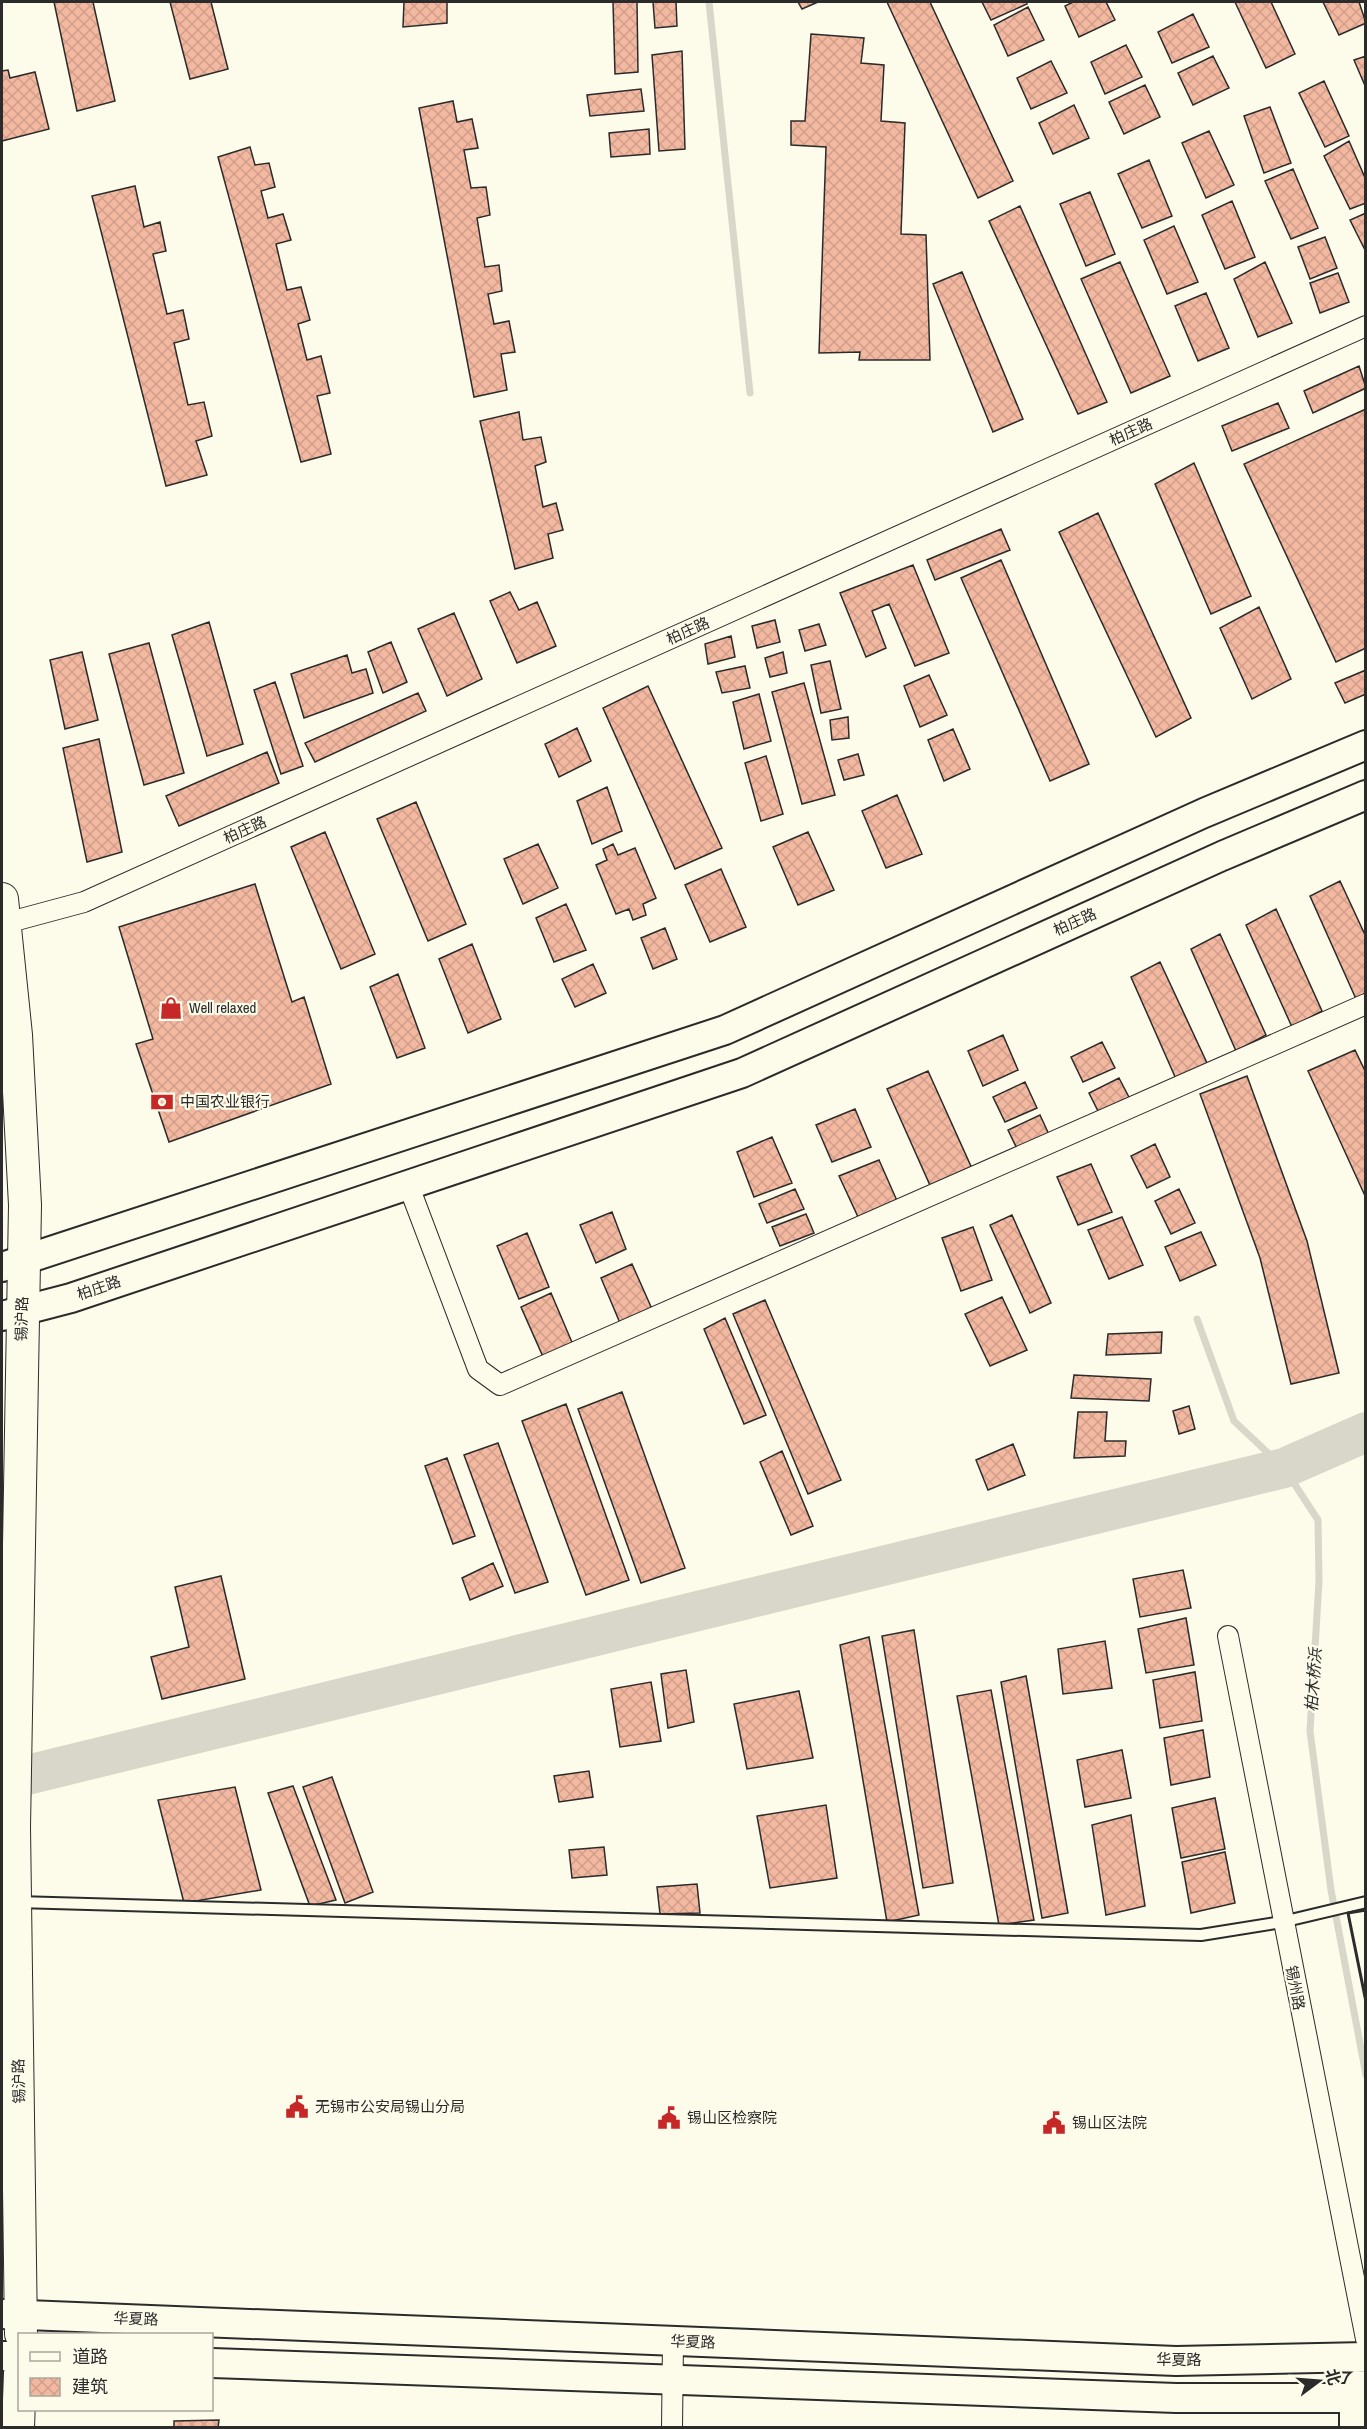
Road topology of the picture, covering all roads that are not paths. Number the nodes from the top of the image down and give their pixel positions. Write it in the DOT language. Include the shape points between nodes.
graph roads {
  1 [pos="1365,326"];
  2 [pos="1365,745"];
  3 [pos="1365,795"];
  4 [pos="4,911"];
  5 [pos="1365,1004"];
  6 [pos="408,1184"];
  7 [pos="12,1263"];
  8 [pos="12,1313"];
  9 [pos="1228,1636"];
  10 [pos="17,1902"];
  11 [pos="1365,1902"];
  12 [pos="1282,1922"];
  13 [pos="14,2321"];
  14 [pos="1365,2339"];
  15 [pos="673,2341"];
  16 [pos="2,2356"];
  17 [pos="18,2356"];
  18 [pos="1365,2357"];
  19 [pos="213,2363"];
  20 [pos="1365,2367"];
  21 [pos="672,2380"];
  22 [pos="1358,2408"];
  23 [pos="19,2411"];
  24 [pos="18,2427"];
  25 [pos="672,2427"];
  1 -- 4 [label="street, 柏庄路" via="95,897"];
  2 -- 7 [label="street" via="1193,818 725,1030"];
  3 -- 6 [label="street, 柏庄路" via="742,1073"];
  4 -- 7 [label="main road, 锡沪路" via="25,1205"];
  5 -- 6 [label="street" via="500,1385 478,1369"];
  6 -- 8 [label="street, 柏庄路" via="71,1298"];
  7 -- 8 [label="main road, 锡沪路"];
  8 -- 10 [label="main road, 锡沪路"];
  9 -- 12 [label="street, 锡州路"];
  10 -- 12 [label="lane" via="1201,1935"];
  10 -- 13 [label="main road, 锡沪路"];
  11 -- 12 [label="lane"];
  12 -- 14 [label="street, 锡州路"];
  13 -- 15 [label="street, 华夏路"];
  15 -- 18 [label="street, 华夏路" via="1176,2361"];
  15 -- 21 [label="street"];
  16 -- 17 [label="street"];
  19 -- 21 [label="street"];
  20 -- 22 [label="street"];
  21 -- 22 [label="street" via="1164,2397"];
  21 -- 25 [label="street"];
  23 -- 24 [label="main road"];
}
